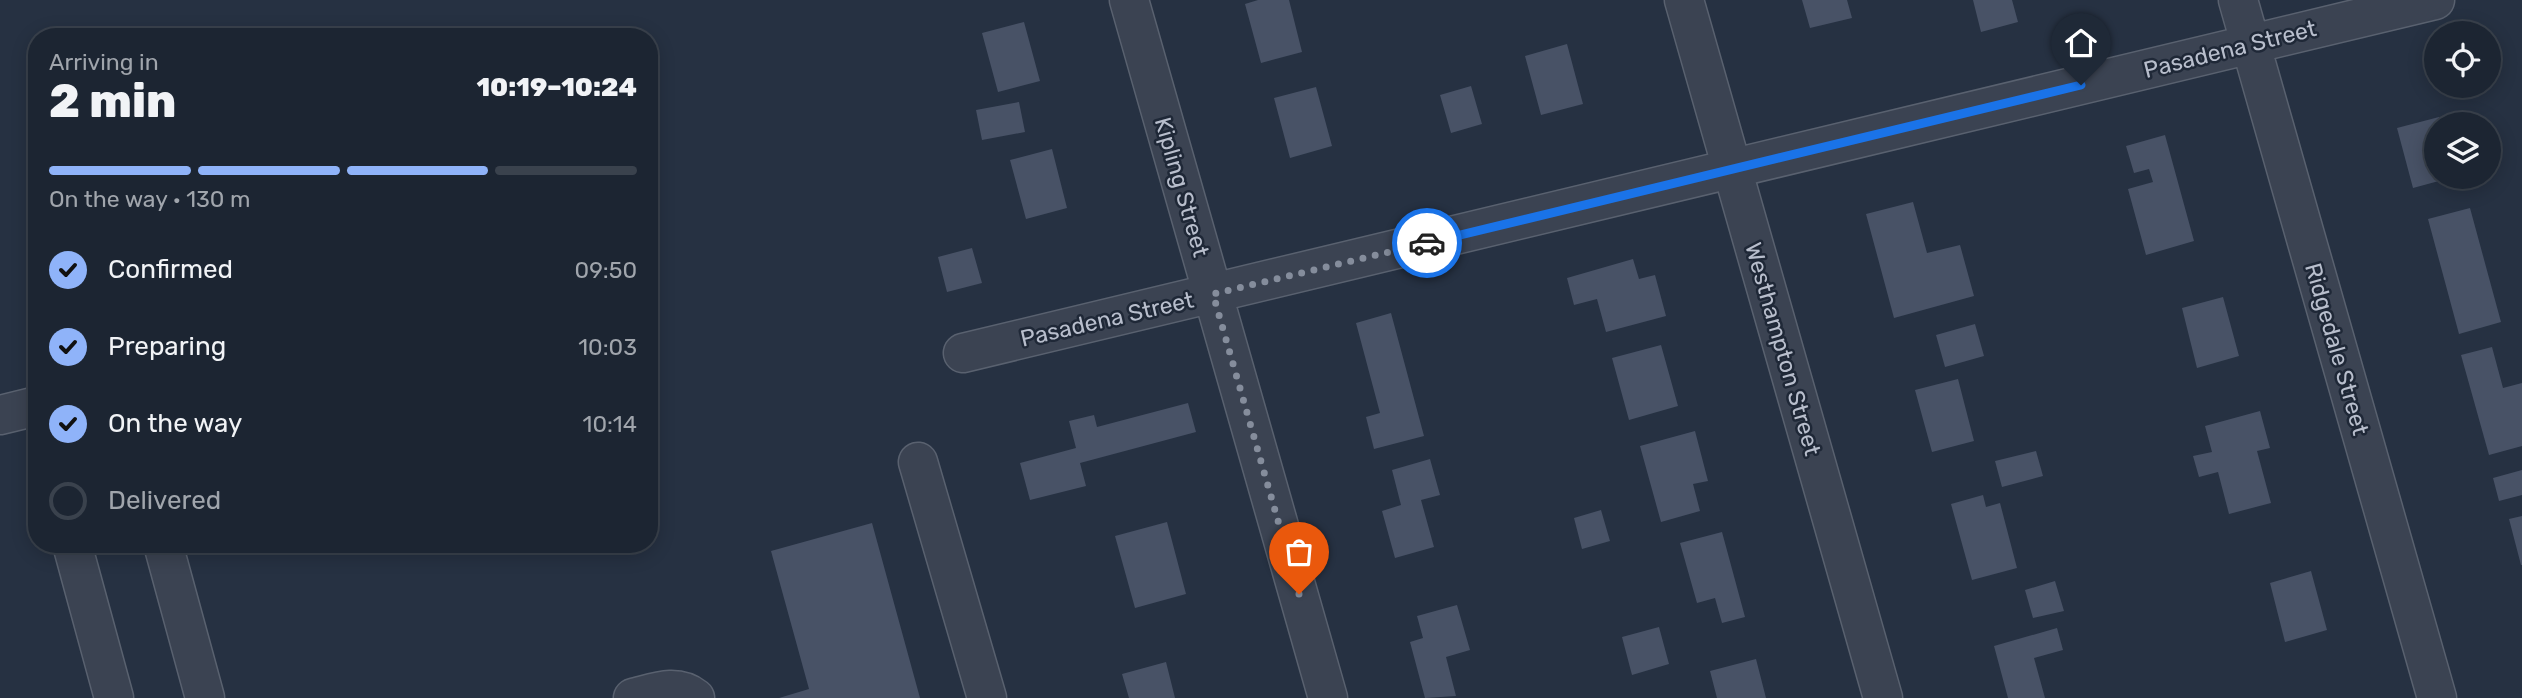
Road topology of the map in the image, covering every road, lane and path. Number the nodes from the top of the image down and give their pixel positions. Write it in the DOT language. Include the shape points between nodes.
graph roads {
  1 [pos="1129,0"];
  2 [pos="1684,0"];
  3 [pos="2238,0"];
  4 [pos="2435,0"];
  5 [pos="2250,45"];
  6 [pos="1732,169"];
  7 [pos="1213,294"];
  8 [pos="963,353"];
  9 [pos="918,462"];
  10 [pos="74,553"];
  11 [pos="165,553"];
  12 [pos="114,698"];
  13 [pos="205,698"];
  14 [pos="633,698"];
  15 [pos="695,698"];
  16 [pos="987,698"];
  17 [pos="1328,698"];
  18 [pos="1883,698"];
  19 [pos="2437,698"];
  1 -- 7 [label="street, Kipling Street"];
  2 -- 6 [label="street, Westhampton Street"];
  3 -- 5 [label="street, Ridgedale Street"];
  4 -- 5 [label="street, Pasadena Street"];
  5 -- 6 [label="street, Pasadena Street"];
  5 -- 19 [label="street, Ridgedale Street"];
  6 -- 7 [label="street, Pasadena Street"];
  6 -- 18 [label="street, Westhampton Street"];
  7 -- 8 [label="street, Pasadena Street"];
  7 -- 17 [label="street, Kipling Street"];
  9 -- 16 [label="street"];
  10 -- 12 [label="street"];
  11 -- 13 [label="street"];
  14 -- 15 [label="street" via="670,689"];
}
